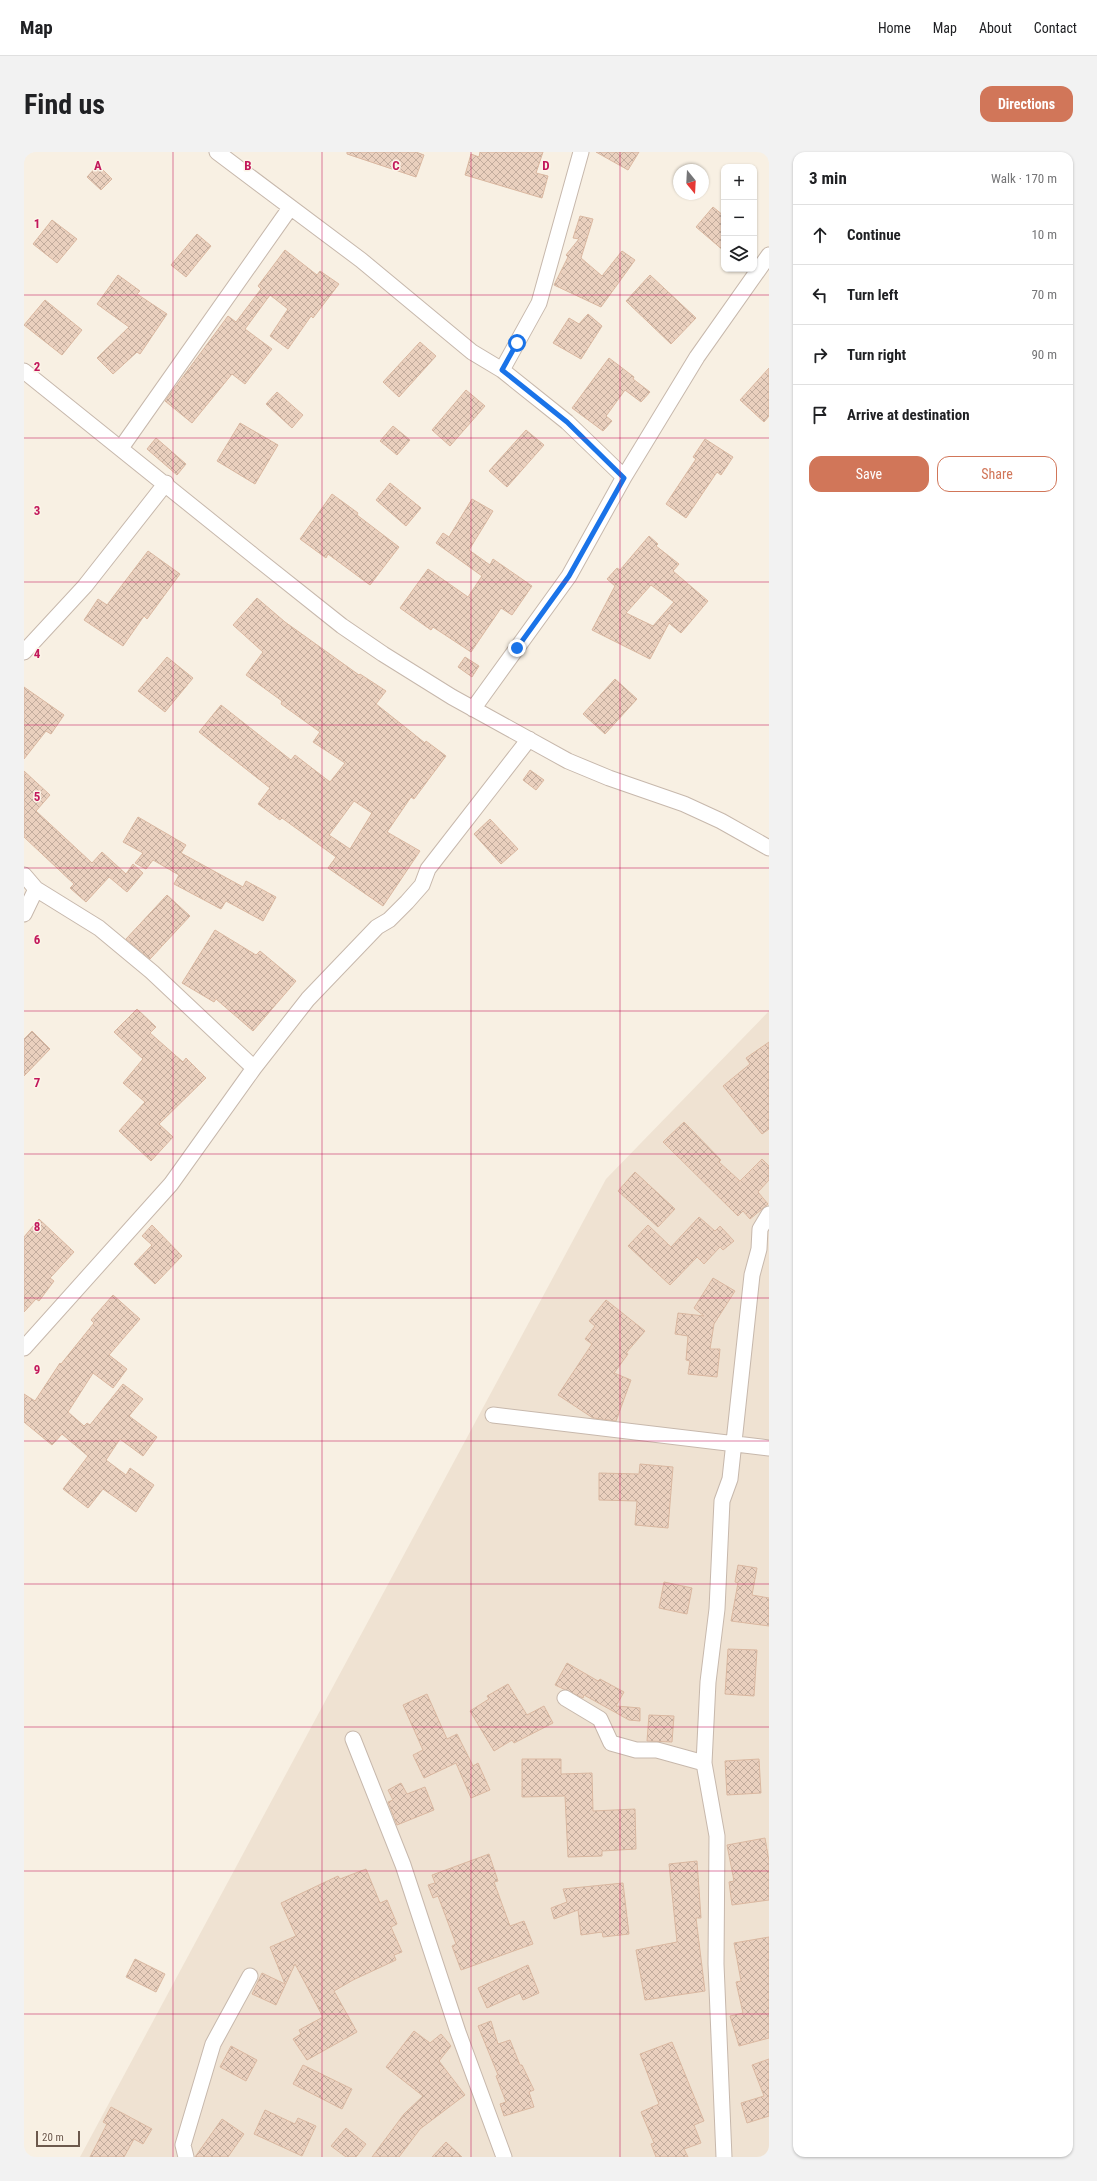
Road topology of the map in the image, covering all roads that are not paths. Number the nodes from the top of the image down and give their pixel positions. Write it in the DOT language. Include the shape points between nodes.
graph roads {
  1 [pos="216,152"];
  2 [pos="581,152"];
  3 [pos="290,208"];
  4 [pos="769,255"];
  5 [pos="502,370"];
  6 [pos="24,371"];
  7 [pos="121,448"];
  8 [pos="624,478"];
  9 [pos="166,483"];
  10 [pos="24,652"];
  11 [pos="473,709"];
  12 [pos="529,739"];
  13 [pos="769,848"];
  14 [pos="24,876"];
  15 [pos="36,889"];
  16 [pos="24,914"];
  17 [pos="254,1068"];
  18 [pos="769,1214"];
  19 [pos="24,1348"];
  20 [pos="493,1415"];
  21 [pos="734,1443"];
  22 [pos="769,1448"];
  23 [pos="564,1698"];
  24 [pos="353,1739"];
  25 [pos="704,1763"];
  26 [pos="250,1976"];
  27 [pos="186,2157"];
  28 [pos="504,2157"];
  29 [pos="724,2157"];
  1 -- 3 [label="street"];
  2 -- 5 [label="street" via="539,303"];
  3 -- 5 [label="street" via="361,260 472,352"];
  3 -- 7 [label="street"];
  4 -- 8 [label="street" via="697,357"];
  5 -- 8 [label="street" via="567,422"];
  6 -- 7 [label="street"];
  7 -- 9 [label="street"];
  8 -- 11 [label="street" via="569,576"];
  9 -- 10 [label="street" via="85,586"];
  9 -- 11 [label="street" via="342,626"];
  11 -- 12 [label="street"];
  12 -- 13 [label="street" via="568,761 715,818"];
  12 -- 17 [label="street" via="428,869 422,885 389,920 377,927 338,965"];
  14 -- 15 [label="street"];
  15 -- 16 [label="street"];
  15 -- 17 [label="street" via="99,928 152,972"];
  17 -- 19 [label="street" via="170,1184"];
  18 -- 21 [label="street" via="760,1229 759,1249 752,1275"];
  20 -- 21 [label="street"];
  21 -- 22 [label="street"];
  21 -- 25 [label="street" via="730,1479 722,1501 717,1609 708,1682"];
  23 -- 25 [label="street" via="600,1719 611,1743 636,1750 657,1750"];
  24 -- 28 [label="street" via="402,1865 458,2032"];
  25 -- 29 [label="street" via="717,1836 716,1964"];
  26 -- 27 [label="street" via="213,2044 183,2145"];
}
